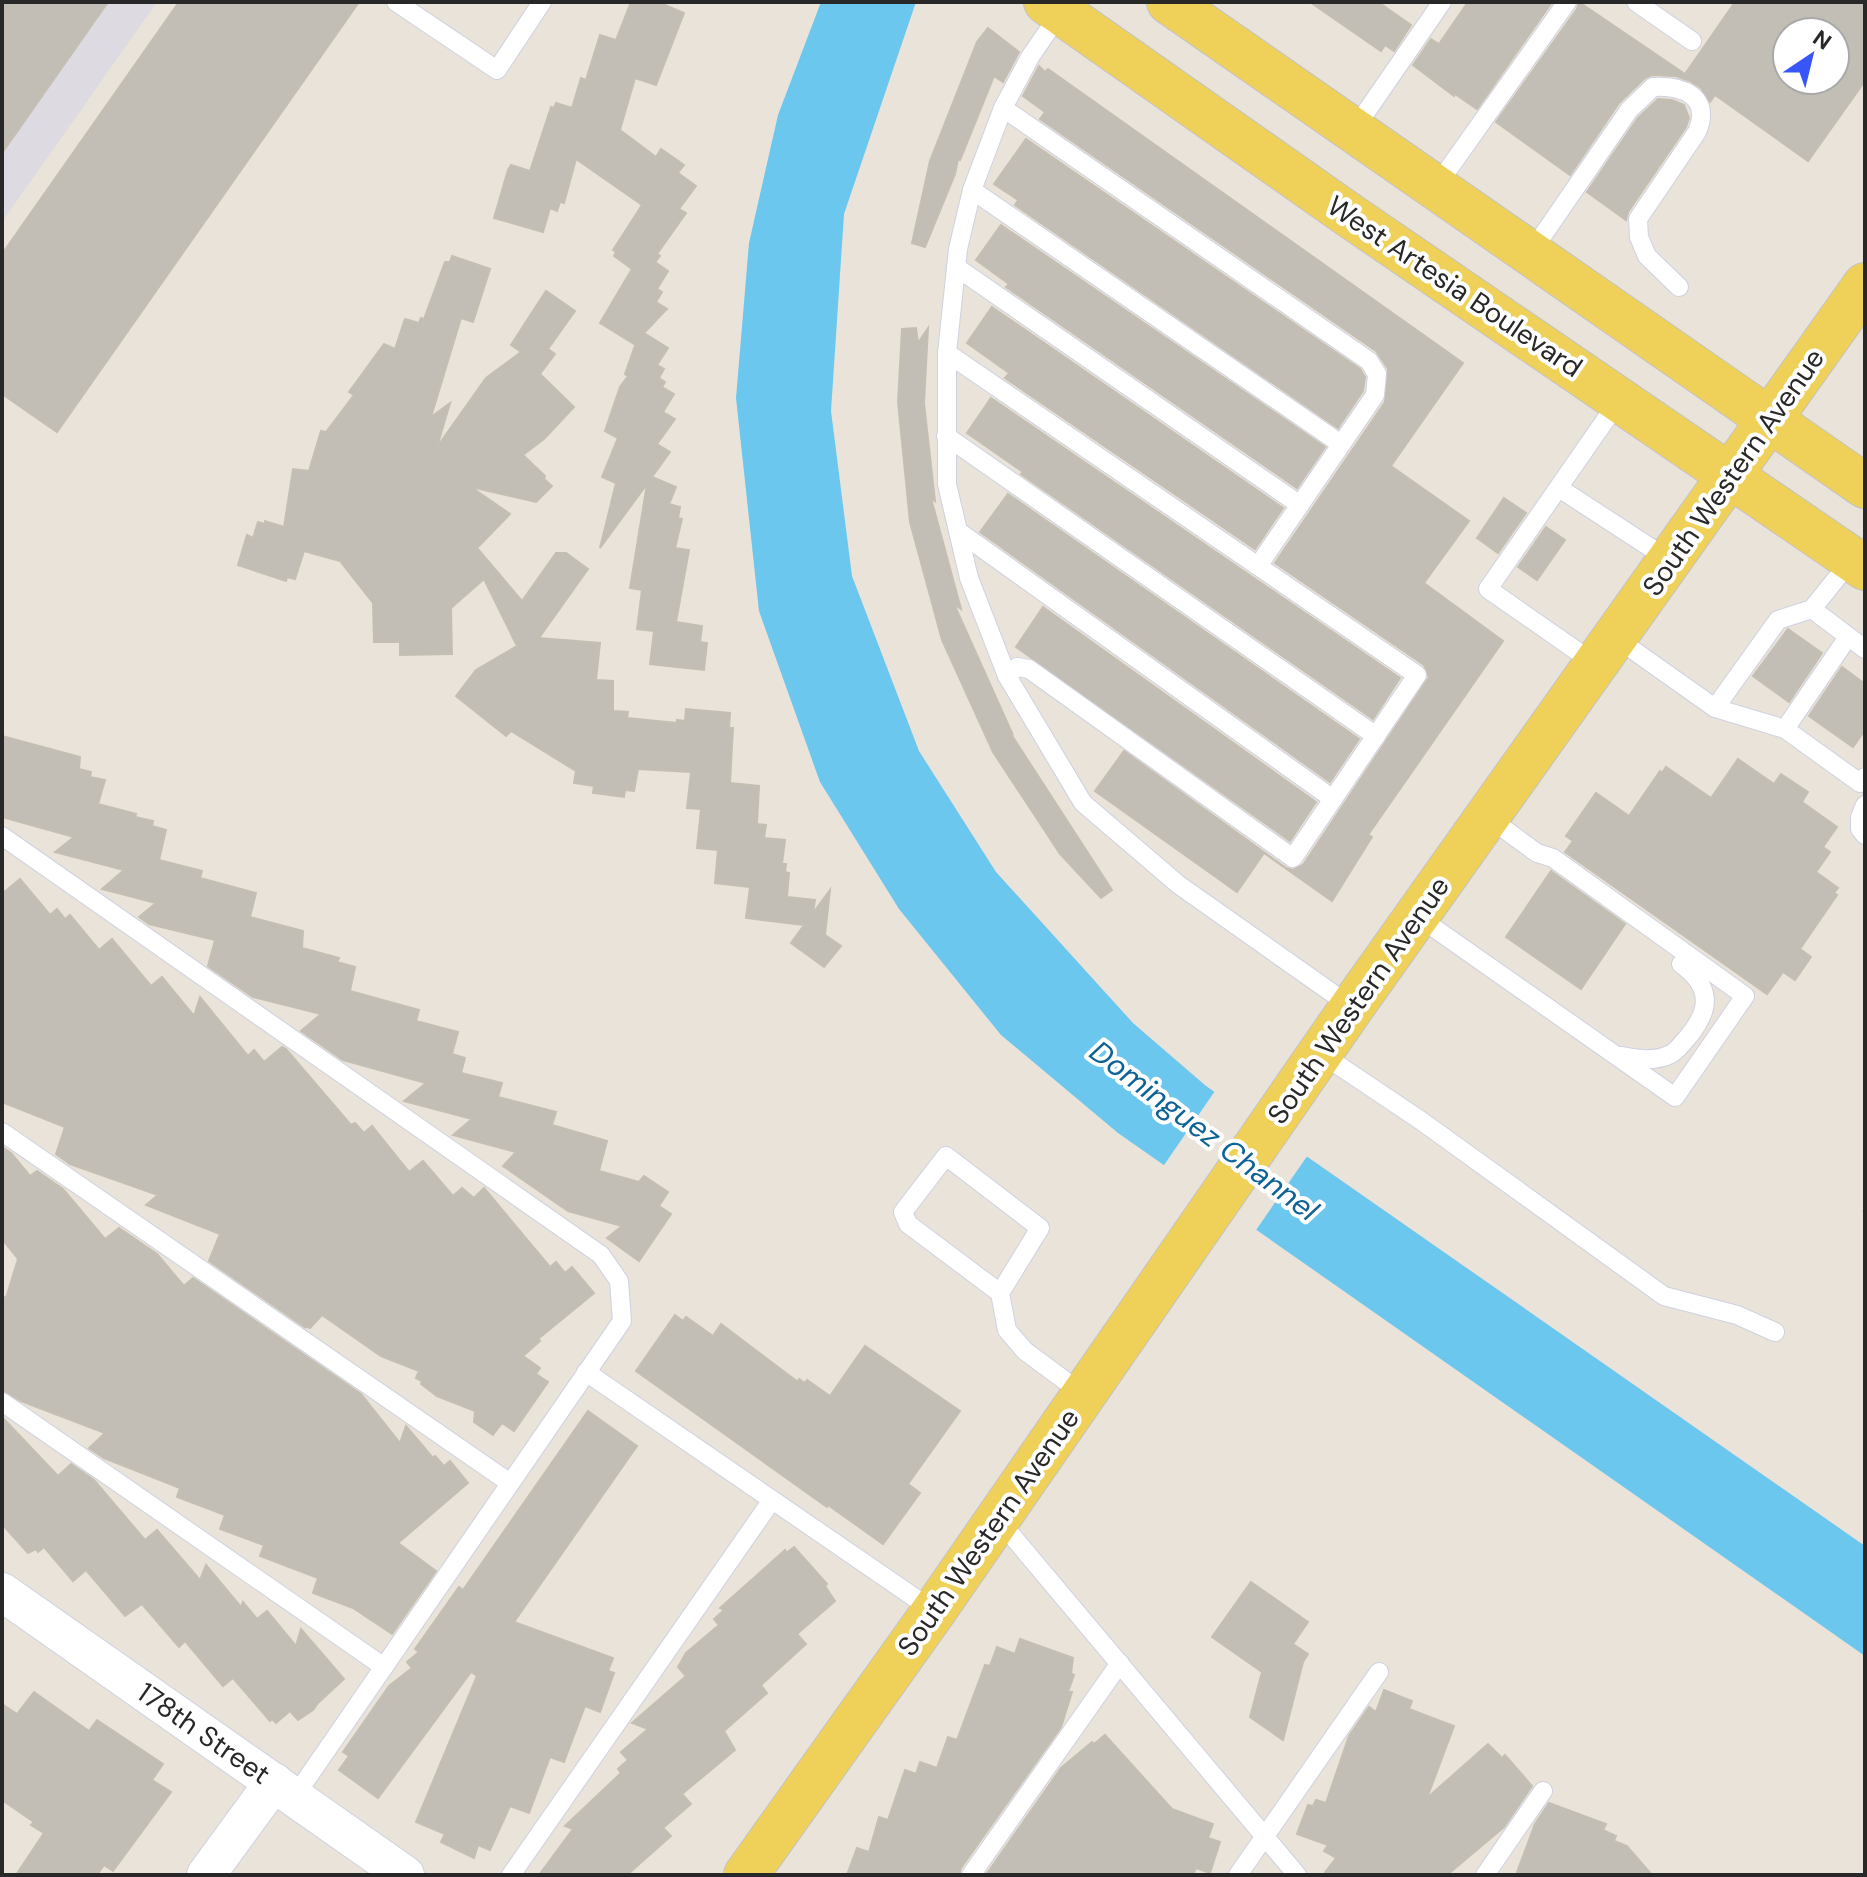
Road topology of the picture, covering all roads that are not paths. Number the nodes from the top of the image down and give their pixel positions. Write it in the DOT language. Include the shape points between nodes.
graph roads {
  1 [pos="396,2"];
  2 [pos="542,2"];
  3 [pos="1169,2"];
  4 [pos="1442,2"];
  5 [pos="1567,2"];
  6 [pos="1636,2"];
  7 [pos="1054,7"];
  8 [pos="1692,41"];
  9 [pos="1003,108"];
  10 [pos="1353,131"];
  11 [pos="1435,188"];
  12 [pos="972,190"];
  13 [pos="1530,254"];
  14 [pos="956,267"];
  15 [pos="1865,285"];
  16 [pos="1679,287"];
  17 [pos="947,353"];
  18 [pos="1620,399"];
  19 [pos="1770,420"];
  20 [pos="946,436"];
  21 [pos="1341,444"];
  22 [pos="1732,475"];
  23 [pos="1865,486"];
  24 [pos="1559,488"];
  25 [pos="1300,505"];
  26 [pos="958,531"];
  27 [pos="1671,561"];
  28 [pos="1858,564"];
  29 [pos="1258,566"];
  30 [pos="1812,609"];
  31 [pos="1848,637"];
  32 [pos="1865,649"];
  33 [pos="1607,651"];
  34 [pos="1007,676"];
  35 [pos="1715,708"];
  36 [pos="1785,729"];
  37 [pos="1376,736"];
  38 [pos="1865,777"];
  39 [pos="1333,799"];
  40 [pos="1865,805"];
  41 [pos="1489,818"];
  42 [pos="1865,835"];
  43 [pos="2,836"];
  44 [pos="1537,853"];
  45 [pos="1417,916"];
  46 [pos="1352,1007"];
  47 [pos="1320,1053"];
  48 [pos="1615,1055"];
  49 [pos="2,1132"];
  50 [pos="1000,1293"];
  51 [pos="1775,1332"];
  52 [pos="586,1372"];
  53 [pos="1083,1394"];
  54 [pos="2,1402"];
  55 [pos="510,1483"];
  56 [pos="772,1500"];
  57 [pos="998,1519"];
  58 [pos="2,1592"];
  59 [pos="934,1611"];
  60 [pos="1120,1663"];
  61 [pos="384,1667"];
  62 [pos="1379,1672"];
  63 [pos="284,1789"];
  64 [pos="1543,1791"];
  65 [pos="1265,1836"];
  66 [pos="206,1875"];
  67 [pos="405,1875"];
  68 [pos="511,1875"];
  69 [pos="746,1875"];
  70 [pos="971,1875"];
  71 [pos="1238,1875"];
  72 [pos="1297,1875"];
  73 [pos="1485,1875"];
  1 -- 2 [label="lane" via="497,70"];
  3 -- 10 [label="main road"];
  4 -- 10 [label="lane"];
  5 -- 11 [label="lane"];
  6 -- 8 [label="lane"];
  7 -- 9 [label="lane"];
  7 -- 18 [label="main road, West Artesia Boulevard"];
  9 -- 12 [label="lane"];
  9 -- 21 [label="lane" via="1369,361 1377,374 1375,395"];
  10 -- 11 [label="main road"];
  11 -- 13 [label="main road"];
  12 -- 14 [label="lane"];
  12 -- 21 [label="lane"];
  13 -- 16 [label="lane" via="1629,110 1653,87 1669,86 1694,96 1703,118 1638,219 1647,256"];
  13 -- 19 [label="main road"];
  14 -- 17 [label="lane"];
  14 -- 25 [label="lane"];
  15 -- 19 [label="main road, South Western Avenue"];
  17 -- 20 [label="lane"];
  17 -- 29 [label="lane"];
  18 -- 22 [label="main road, West Artesia Boulevard"];
  18 -- 24 [label="lane"];
  19 -- 22 [label="main road, South Western Avenue"];
  19 -- 23 [label="main road"];
  20 -- 26 [label="lane" via="947,484"];
  20 -- 37 [label="lane"];
  21 -- 25 [label="lane"];
  22 -- 27 [label="main road, South Western Avenue"];
  22 -- 28 [label="main road, West Artesia Boulevard"];
  24 -- 27 [label="lane"];
  24 -- 33 [label="lane" via="1488,589"];
  25 -- 29 [label="lane"];
  26 -- 34 [label="lane" via="969,578"];
  26 -- 39 [label="lane"];
  27 -- 33 [label="main road, South Western Avenue"];
  28 -- 30 [label="lane"];
  29 -- 37 [label="lane" via="1417,675"];
  30 -- 31 [label="lane"];
  30 -- 35 [label="lane" via="1778,620"];
  31 -- 32 [label="lane"];
  31 -- 36 [label="lane"];
  33 -- 35 [label="lane"];
  33 -- 41 [label="main road, South Western Avenue"];
  34 -- 39 [label="lane" via="1017,667 1029,669 1293,858"];
  34 -- 46 [label="lane" via="1083,803 1179,885"];
  35 -- 36 [label="lane"];
  36 -- 38 [label="lane" via="1860,783"];
  37 -- 39 [label="lane"];
  40 -- 42 [label="lane" via="1860,817"];
  41 -- 44 [label="lane"];
  41 -- 45 [label="main road, South Western Avenue"];
  43 -- 52 [label="lane" via="601,1255 619,1281 622,1321"];
  44 -- 48 [label="lane" via="1546,867 1698,977 1704,1011 1673,1054 1645,1060"];
  44 -- 48 [label="lane" via="1553,858 1745,996 1675,1097"];
  45 -- 46 [label="main road, South Western Avenue"];
  45 -- 48 [label="lane"];
  46 -- 47 [label="main road, South Western Avenue"];
  47 -- 51 [label="lane" via="1664,1296 1737,1315"];
  47 -- 53 [label="main road, South Western Avenue"];
  49 -- 55 [label="lane"];
  50 -- 50 [label="lane" via="908,1224 903,1212 946,1156 1040,1228"];
  50 -- 53 [label="lane" via="1007,1330 1025,1351"];
  52 -- 55 [label="lane"];
  52 -- 56 [label="lane"];
  53 -- 57 [label="main road, South Western Avenue"];
  54 -- 61 [label="lane"];
  55 -- 61 [label="lane"];
  56 -- 59 [label="lane"];
  56 -- 68 [label="lane"];
  57 -- 59 [label="main road, South Western Avenue"];
  57 -- 60 [label="lane"];
  58 -- 63 [label="street, 178th Street"];
  59 -- 69 [label="main road, South Western Avenue"];
  60 -- 65 [label="lane"];
  60 -- 70 [label="lane"];
  61 -- 63 [label="lane"];
  62 -- 65 [label="lane"];
  63 -- 66 [label="street"];
  63 -- 67 [label="street, 178th Street"];
  64 -- 73 [label="lane"];
  65 -- 71 [label="lane"];
  65 -- 72 [label="lane"];
}
